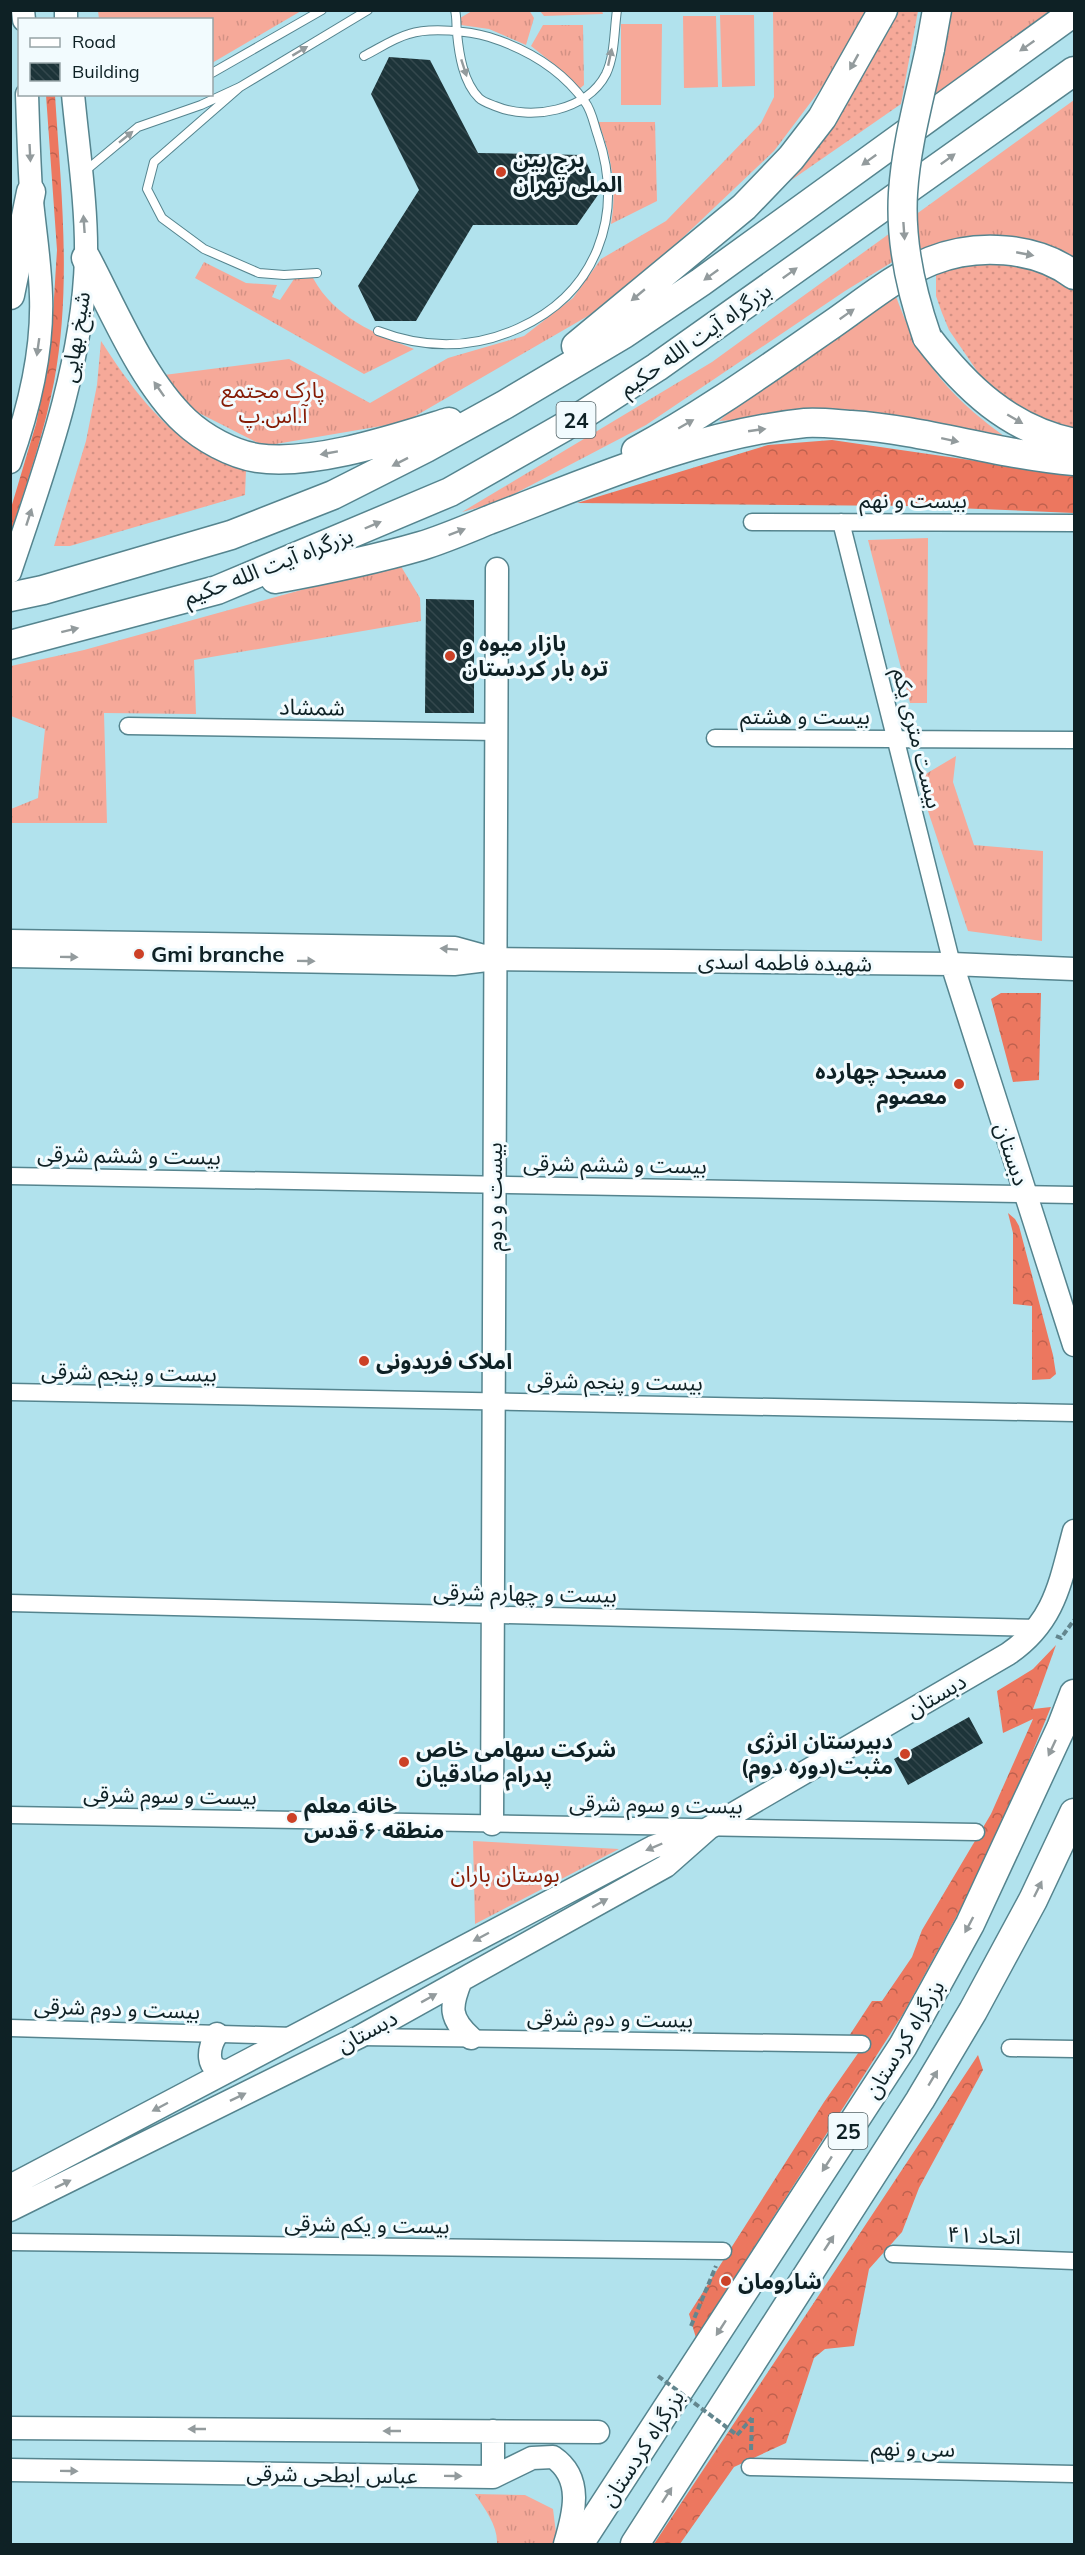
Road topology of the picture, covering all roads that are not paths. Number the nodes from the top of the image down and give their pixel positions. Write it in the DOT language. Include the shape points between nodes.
graph roads {
  1 [pos="322,10"];
  2 [pos="368,10"];
  3 [pos="454,10"];
  4 [pos="617,10"];
  5 [pos="883,10"];
  6 [pos="937,10"];
  7 [pos="1074,12"];
  8 [pos="456,30"];
  9 [pos="364,56"];
  10 [pos="1074,71"];
  11 [pos="213,72"];
  12 [pos="240,87"];
  13 [pos="27,96"];
  14 [pos="73,96"];
  15 [pos="582,99"];
  16 [pos="81,174"];
  17 [pos="31,192"];
  18 [pos="86,258"];
  19 [pos="317,273"];
  20 [pos="1074,275"];
  21 [pos="10,295"];
  22 [pos="378,331"];
  23 [pos="506,404"];
  24 [pos="1074,443"];
  25 [pos="1074,461"];
  26 [pos="10,462"];
  27 [pos="561,493"];
  28 [pos="752,522"];
  29 [pos="841,522"];
  30 [pos="1074,523"];
  31 [pos="497,569"];
  32 [pos="10,572"];
  33 [pos="217,590"];
  34 [pos="10,597"];
  35 [pos="12,644"];
  36 [pos="128,726"];
  37 [pos="496,732"];
  38 [pos="716,738"];
  39 [pos="895,739"];
  40 [pos="1074,740"];
  41 [pos="10,941"];
  42 [pos="10,956"];
  43 [pos="495,959"];
  44 [pos="952,963"];
  45 [pos="1074,969"];
  46 [pos="10,1176"];
  47 [pos="494,1185"];
  48 [pos="1025,1194"];
  49 [pos="1074,1195"];
  50 [pos="1074,1345"];
  51 [pos="10,1392"];
  52 [pos="493,1402"];
  53 [pos="1074,1413"];
  54 [pos="1074,1531"];
  55 [pos="10,1603"];
  56 [pos="492,1615"];
  57 [pos="1038,1628"];
  58 [pos="1074,1694"];
  59 [pos="1074,1813"];
  60 [pos="10,1815"];
  61 [pos="492,1824"];
  62 [pos="709,1828"];
  63 [pos="976,1832"];
  64 [pos="461,1980"];
  65 [pos="10,2028"];
  66 [pos="217,2034"];
  67 [pos="294,2036"];
  68 [pos="359,2037"];
  69 [pos="471,2038"];
  70 [pos="862,2044"];
  71 [pos="1010,2048"];
  72 [pos="1074,2049"];
  73 [pos="228,2071"];
  74 [pos="10,2186"];
  75 [pos="10,2210"];
  76 [pos="10,2242"];
  77 [pos="723,2251"];
  78 [pos="892,2254"];
  79 [pos="1074,2261"];
  80 [pos="10,2428"];
  81 [pos="493,2431"];
  82 [pos="598,2432"];
  83 [pos="750,2467"];
  84 [pos="10,2470"];
  85 [pos="1074,2474"];
  86 [pos="493,2477"];
  87 [pos="565,2544"];
  88 [pos="579,2544"];
  89 [pos="635,2544"];
  1 -- 11 [label="lane"];
  12 -- 2 [label="lane, one-way"];
  3 -- 8 [label="lane"];
  15 -- 4 [label="lane, one-way" via="606,73"];
  5 -- 23 [label="highway, one-way" via="822,118 791,158 744,207"];
  6 -- 24 [label="highway, one-way, bridge" via="903,194 913,297 927,337 954,372 984,400 1045,434"];
  7 -- 23 [label="highway, بزرگراه آیت الله حکیم / 24, one-way" via="700,282 624,334"];
  8 -- 9 [label="lane" via="410,33"];
  8 -- 15 [label="lane" via="518,46 558,73"];
  8 -- 15 [label="lane, one-way" via="468,81 480,99 508,111 537,112"];
  33 -- 10 [label="highway, بزرگراه آیت الله حکیم / 24, one-way" via="450,492 564,427 657,367"];
  16 -- 12 [label="lane, one-way" via="138,127"];
  12 -- 19 [label="lane" via="154,162 147,189 162,218 204,249 259,273"];
  13 -- 17 [label="street, شیخ بهایی, one-way"];
  14 -- 16 [label="street, شیخ بهایی"];
  15 -- 22 [label="lane" via="606,160 608,193 606,221 597,253 573,291 541,318 500,337 452,346 399,339"];
  18 -- 16 [label="street, شیخ بهایی, one-way"];
  17 -- 21 [label="highway"];
  17 -- 26 [label="street, شیخ بهایی, one-way" via="41,297 39,334 32,386"];
  23 -- 18 [label="highway, one-way" via="398,438 330,453 291,459 256,458 206,437 170,405 139,360"];
  32 -- 18 [label="street, شیخ بهایی, one-way" via="63,404 77,339"];
  27 -- 20 [label="highway, one-way" via="690,422 892,283 932,261 984,250 1006,250 1052,261"];
  23 -- 34 [label="highway, بزرگراه آیت الله حکیم / 24, one-way" via="333,495 231,535 43,591"];
  27 -- 25 [label="highway, one-way" via="710,441 742,432 807,423 891,429"];
  33 -- 27 [label="highway, one-way" via="336,568 422,545"];
  28 -- 29 [label="street, بیست و نهم"];
  29 -- 30 [label="street, بیست و نهم"];
  29 -- 39 [label="street, بیست متری یکم"];
  31 -- 37 [label="street, بیست و دوم"];
  35 -- 33 [label="highway, بزرگراه آیت الله حکیم / 24, one-way"];
  36 -- 37 [label="street, شمشاد"];
  37 -- 43 [label="street, بیست و دوم"];
  38 -- 39 [label="street, بیست و هشتم"];
  39 -- 40 [label="street, بیست و هشتم"];
  39 -- 44 [label="street, بیست متری یکم"];
  43 -- 41 [label="street, شهیده فاطمه اسدی, one-way" via="455,948"];
  42 -- 43 [label="street, شهیده فاطمه اسدی, one-way" via="454,964"];
  43 -- 44 [label="street, شهیده فاطمه اسدی"];
  43 -- 47 [label="street, بیست و دوم"];
  44 -- 45 [label="street, شهیده فاطمه اسدی"];
  44 -- 48 [label="street, دبستان"];
  46 -- 47 [label="street, بیست و ششم شرقی"];
  47 -- 48 [label="street, بیست و ششم شرقی"];
  47 -- 52 [label="street, بیست و دوم"];
  48 -- 49 [label="street, بیست و ششم شرقی"];
  48 -- 50 [label="street, دبستان"];
  51 -- 52 [label="street, بیست و پنجم شرقی"];
  52 -- 53 [label="street, بیست و پنجم شرقی"];
  52 -- 56 [label="street, بیست و دوم"];
  54 -- 57 [label="street, دبستان" via="1053,1601"];
  55 -- 56 [label="street, بیست و چهارم شرقی"];
  56 -- 57 [label="street, بیست و چهارم شرقی"];
  56 -- 61 [label="street, بیست و دوم"];
  57 -- 62 [label="street, دبستان" via="1008,1654"];
  58 -- 88 [label="highway, بزرگراه کردستان / 25, one-way" via="970,1924 903,2046"];
  89 -- 59 [label="highway, بزرگراه کردستان / 25, one-way" via="926,2090 1006,1951"];
  60 -- 61 [label="street, بیست و سوم شرقی"];
  61 -- 62 [label="street, بیست و سوم شرقی"];
  62 -- 63 [label="street, بیست و سوم شرقی"];
  64 -- 62 [label="street, دبستان, one-way" via="666,1866"];
  62 -- 67 [label="street, دبستان, one-way" via="653,1847"];
  68 -- 64 [label="street, دبستان, one-way"];
  64 -- 69 [label="street" via="452,2007 454,2019"];
  65 -- 66 [label="street, بیست و دوم شرقی"];
  66 -- 67 [label="street, بیست و دوم شرقی"];
  66 -- 73 [label="street" via="209,2055 215,2068"];
  67 -- 68 [label="street"];
  67 -- 73 [label="street, دبستان"];
  68 -- 69 [label="street, بیست و دوم شرقی"];
  75 -- 68 [label="street, دبستان, one-way"];
  69 -- 70 [label="street, بیست و دوم شرقی"];
  71 -- 72 [label="street"];
  73 -- 74 [label="street, دبستان, one-way"];
  76 -- 77 [label="street, بیست و یکم شرقی"];
  78 -- 79 [label="street, اتحاد ۴۱"];
  81 -- 80 [label="street, عباس ابطحی شرقی, one-way"];
  81 -- 82 [label="street, عباس ابطحی شرقی"];
  81 -- 86 [label="street"];
  83 -- 85 [label="street, سی و نهم"];
  84 -- 86 [label="street, عباس ابطحی شرقی, one-way"];
  86 -- 87 [label="street, عباس ابطحی شرقی" via="532,2458 553,2457 561,2463 573,2481 574,2494"];
}
